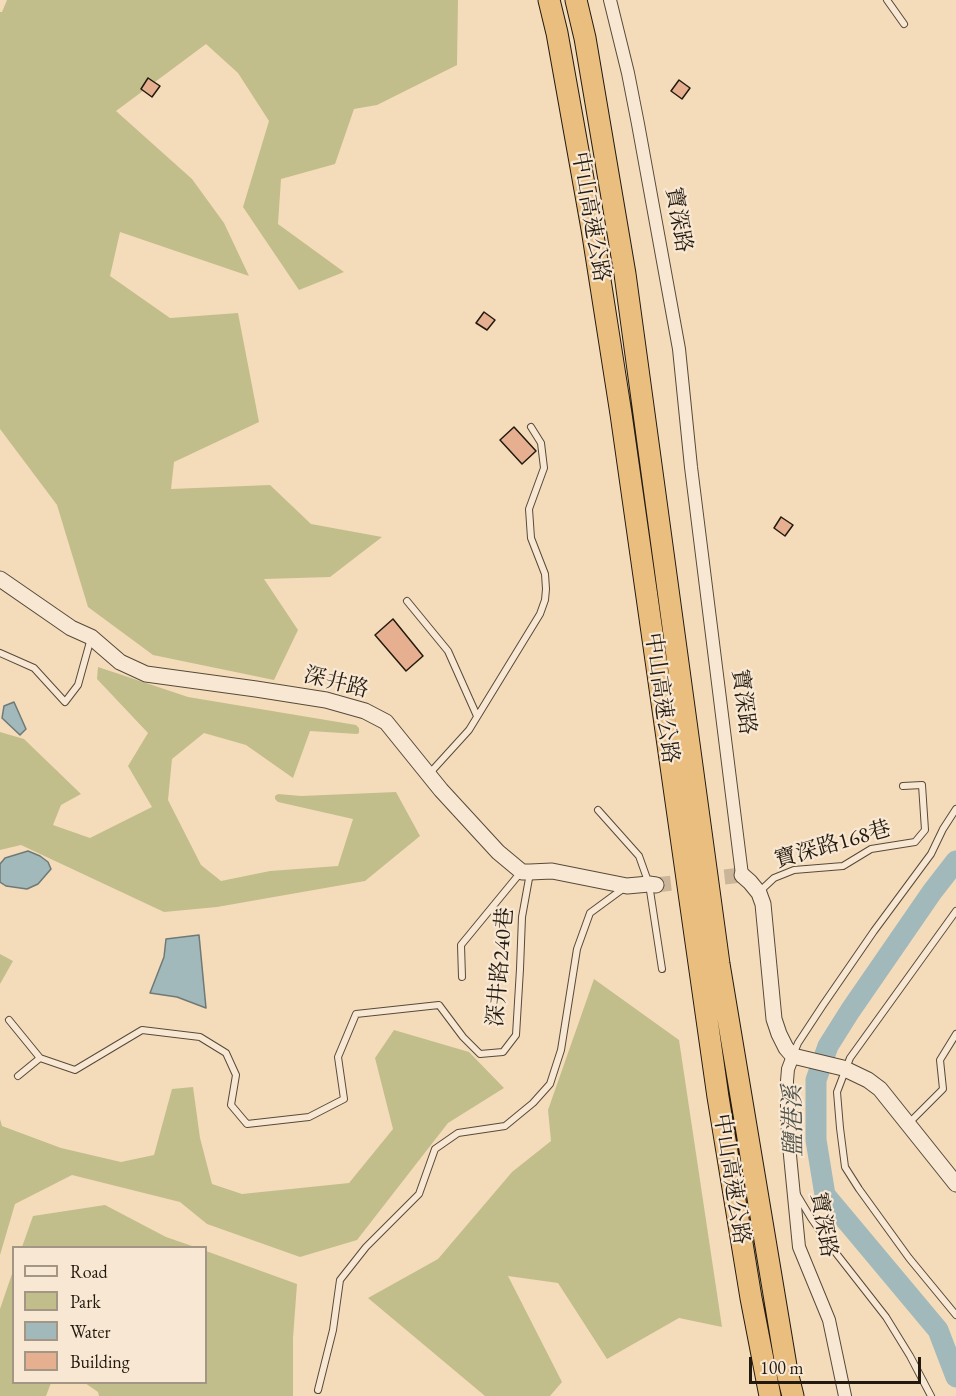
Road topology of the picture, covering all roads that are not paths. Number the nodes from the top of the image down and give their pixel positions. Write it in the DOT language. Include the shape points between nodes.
graph roads {
  1 [pos="549,0"];
  2 [pos="576,0"];
  3 [pos="610,0"];
  4 [pos="887,0"];
  5 [pos="904,24"];
  6 [pos="531,427"];
  7 [pos="0,579"];
  8 [pos="407,601"];
  9 [pos="91,638"];
  10 [pos="0,653"];
  11 [pos="477,716"];
  12 [pos="428,774"];
  13 [pos="903,786"];
  14 [pos="956,808"];
  15 [pos="598,810"];
  16 [pos="526,872"];
  17 [pos="742,875"];
  18 [pos="653,885"];
  19 [pos="627,886"];
  20 [pos="759,893"];
  21 [pos="956,911"];
  22 [pos="662,969"];
  23 [pos="462,977"];
  24 [pos="9,1020"];
  25 [pos="956,1034"];
  26 [pos="793,1056"];
  27 [pos="40,1058"];
  28 [pos="844,1069"];
  29 [pos="18,1076"];
  30 [pos="908,1123"];
  31 [pos="956,1184"];
  32 [pos="793,1187"];
  33 [pos="956,1315"];
  34 [pos="318,1390"];
  35 [pos="770,1396"];
  36 [pos="793,1396"];
  37 [pos="845,1396"];
  38 [pos="931,1396"];
  1 -- 35 [label="highway, 中山高速公路" via="592,229 718,1097"];
  2 -- 36 [label="highway, 中山高速公路" via="625,274 719,964"];
  3 -- 17 [label="street, 寶深路" via="636,114 679,349"];
  4 -- 5 [label="lane"];
  6 -- 11 [label="lane" via="542,443 544,468 530,510 531,538 545,574 545,600"];
  7 -- 9 [label="street, 深井路"];
  8 -- 11 [label="lane" via="448,651"];
  9 -- 10 [label="lane" via="78,685 65,702 34,668"];
  9 -- 12 [label="street, 深井路" via="120,662 146,674 326,700 365,711 386,722"];
  11 -- 12 [label="lane"];
  12 -- 16 [label="street, 深井路" via="498,852"];
  13 -- 20 [label="lane, 寶深路168巷" via="922,785 925,830 915,842 871,849 843,866 794,870 774,878"];
  14 -- 26 [label="lane" via="931,854 823,1005"];
  15 -- 18 [label="lane" via="639,856"];
  16 -- 19 [label="street" via="552,870"];
  16 -- 23 [label="lane" via="461,945"];
  16 -- 27 [label="lane, 深井路240巷" via="516,1035 503,1052 480,1054 439,1005 356,1014 338,1057 344,1099 309,1117 247,1124 231,1105 236,1075 226,1053 200,1037 142,1030 75,1070"];
  17 -- 20 [label="street, 寶深路"];
  18 -- 19 [label="street"];
  18 -- 22 [label="lane"];
  19 -- 34 [label="lane" via="590,913 577,949 561,1050 550,1084 506,1126 458,1132 435,1149 419,1194 366,1247 340,1280"];
  20 -- 26 [label="street" via="775,1026"];
  21 -- 28 [label="lane"];
  24 -- 27 [label="lane"];
  25 -- 30 [label="lane" via="940,1060 943,1089"];
  26 -- 28 [label="street"];
  26 -- 32 [label="street, 寶深路" via="787,1082"];
  27 -- 29 [label="lane"];
  28 -- 30 [label="street" via="880,1089"];
  28 -- 33 [label="lane" via="837,1092 846,1167 909,1258"];
  30 -- 31 [label="street"];
  32 -- 37 [label="street, 寶深路" via="799,1248 828,1320"];
  32 -- 38 [label="lane" via="827,1241 886,1317"];
}
